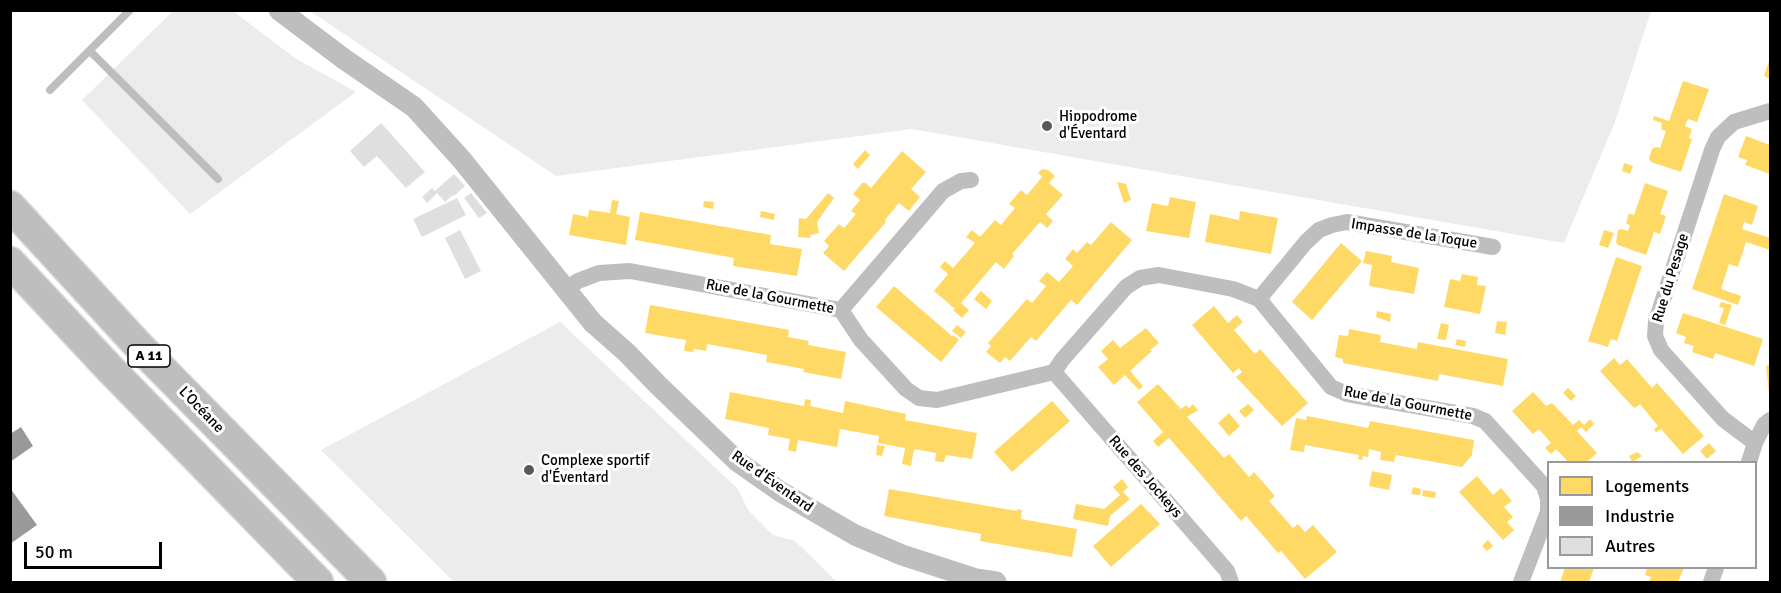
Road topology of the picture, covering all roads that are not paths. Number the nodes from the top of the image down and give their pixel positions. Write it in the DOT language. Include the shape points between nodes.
graph roads {
  1 [pos="130,10"];
  2 [pos="279,10"];
  3 [pos="90,51"];
  4 [pos="50,90"];
  5 [pos="1770,111"];
  6 [pos="218,179"];
  7 [pos="971,180"];
  8 [pos="10,206"];
  9 [pos="1493,247"];
  10 [pos="10,262"];
  11 [pos="566,289"];
  12 [pos="1260,299"];
  13 [pos="841,310"];
  14 [pos="1054,372"];
  15 [pos="1770,420"];
  16 [pos="1755,443"];
  17 [pos="1749,461"];
  18 [pos="1547,496"];
  19 [pos="1547,514"];
  20 [pos="318,582"];
  21 [pos="371,582"];
  22 [pos="996,582"];
  23 [pos="1231,582"];
  24 [pos="1521,582"];
  1 -- 3 [label="lane"];
  2 -- 11 [label="street, Rue d'Éventard" via="414,107"];
  3 -- 4 [label="lane"];
  3 -- 6 [label="lane"];
  5 -- 16 [label="street, Rue du Pesage" via="1734,122 1718,137 1656,321 1655,336 1661,350 1723,419"];
  7 -- 13 [label="street" via="943,191"];
  8 -- 21 [label="highway, L’Océane / A 11" via="144,351"];
  9 -- 12 [label="street, Impasse de la Toque" via="1347,222 1332,225 1306,242"];
  10 -- 20 [label="highway, A 11"];
  11 -- 13 [label="street, Rue de la Gourmette" via="599,273 630,270"];
  11 -- 22 [label="street, Rue d'Éventard" via="593,323 730,454 781,492 855,535 902,555"];
  12 -- 14 [label="street" via="1233,289 1159,275 1140,278 1126,287"];
  12 -- 18 [label="street, Rue de la Gourmette" via="1331,387 1347,394 1485,421 1544,486"];
  13 -- 14 [label="street, Rue de la Gourmette" via="861,340 919,398 937,400"];
  14 -- 23 [label="street, Rue des Jockeys" via="1227,571"];
  15 -- 16 [label="street"];
  16 -- 17 [label="street"];
  19 -- 24 [label="street, Rue de la Gourmette"];
}
